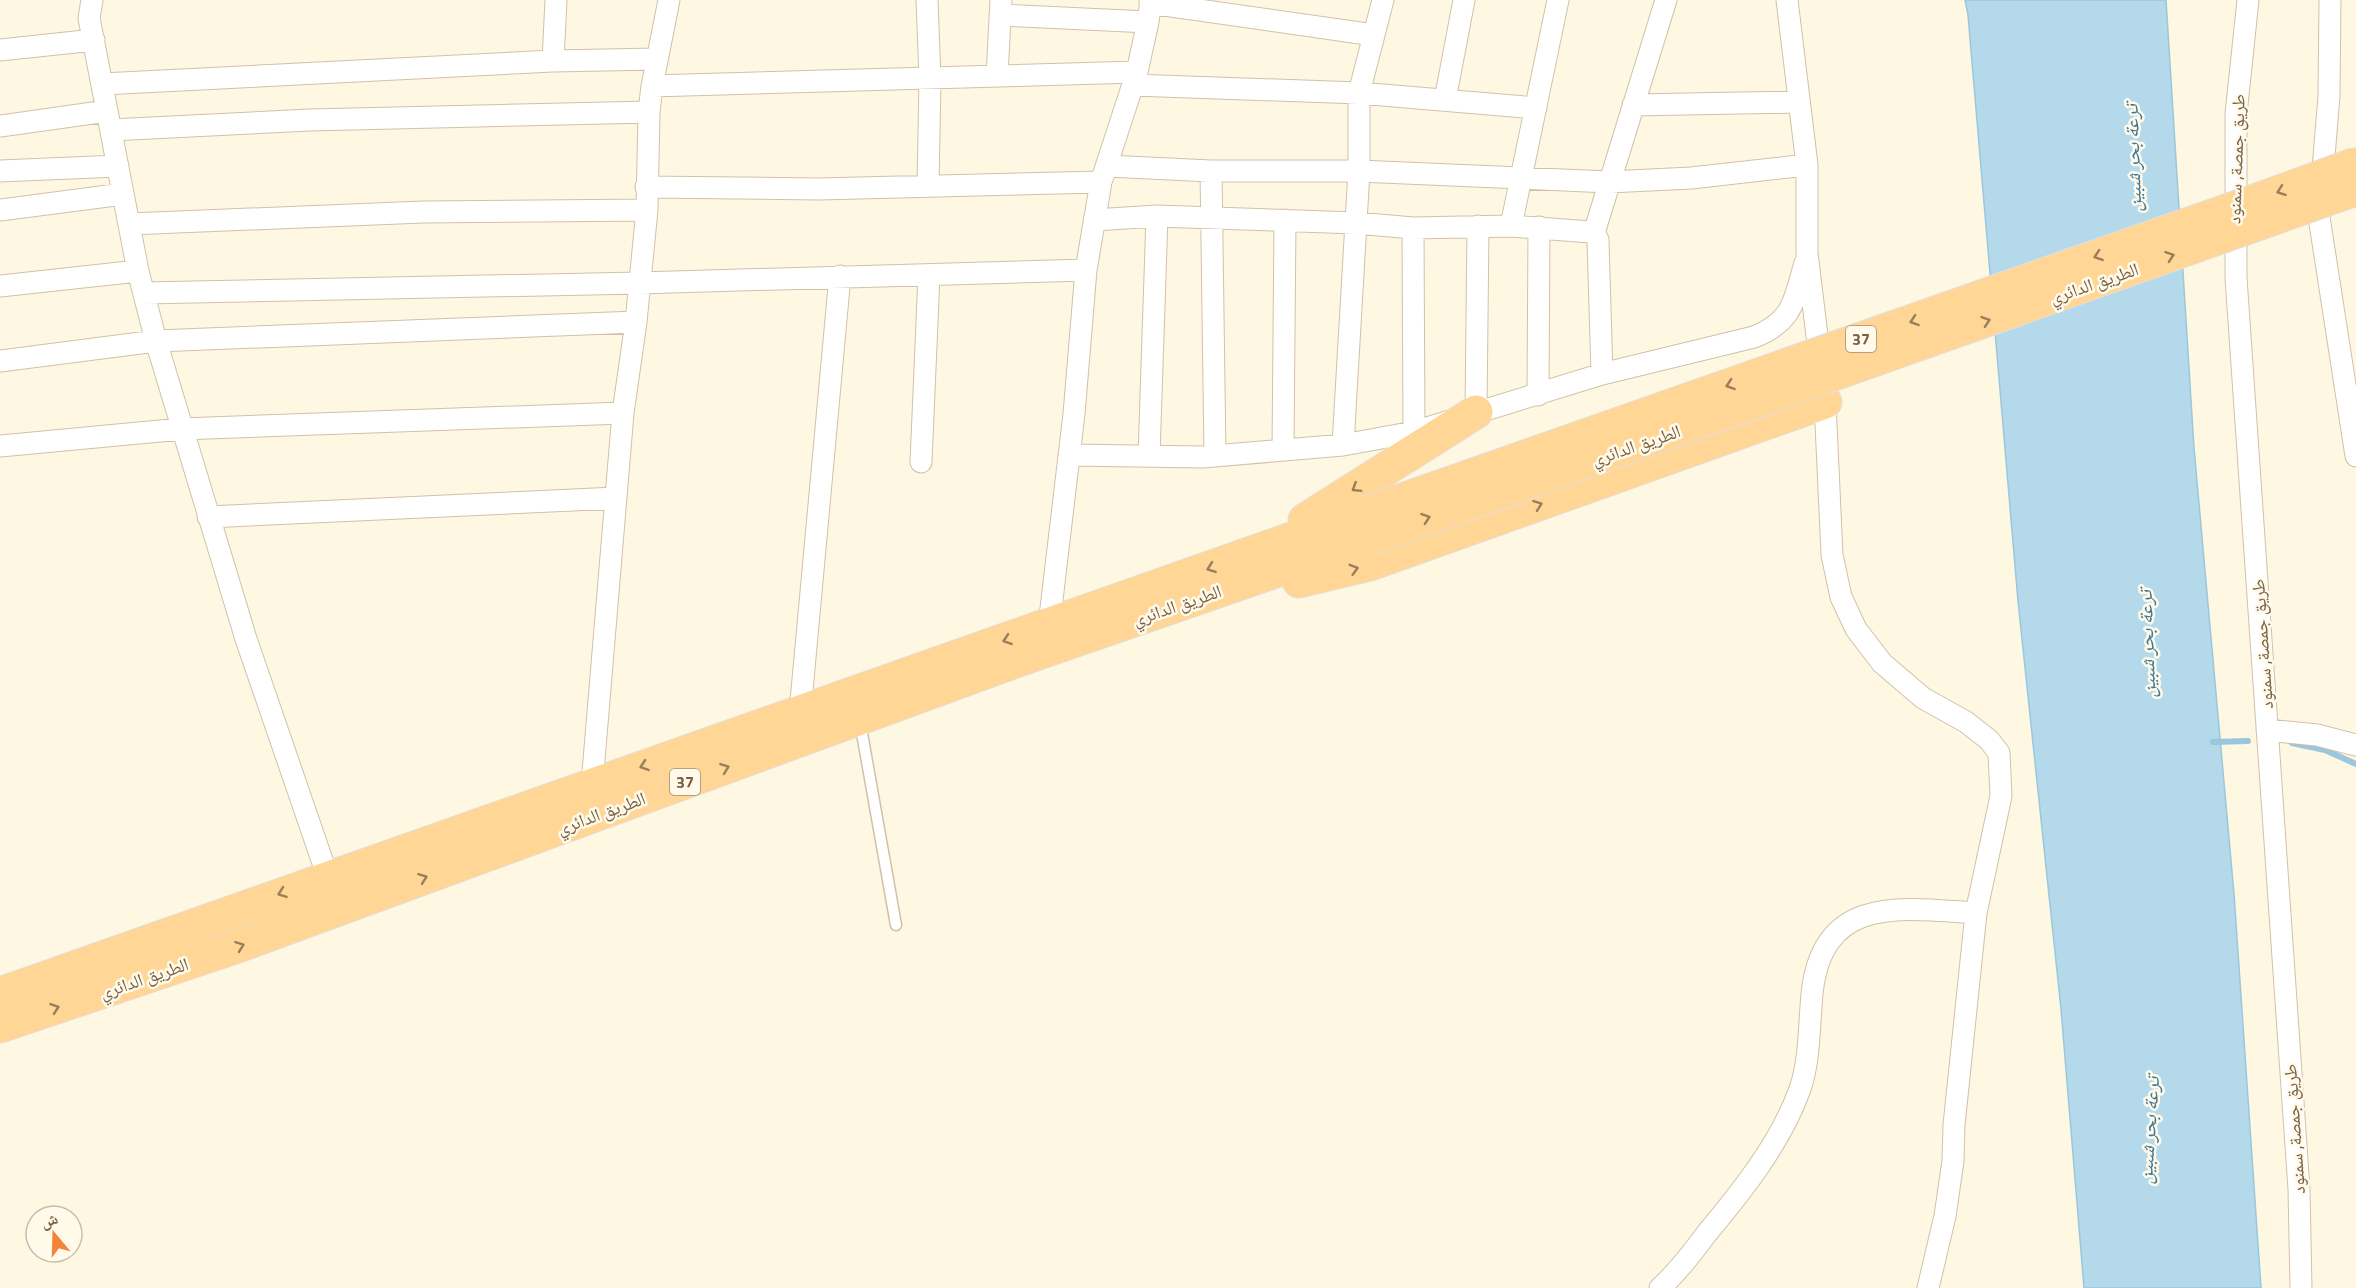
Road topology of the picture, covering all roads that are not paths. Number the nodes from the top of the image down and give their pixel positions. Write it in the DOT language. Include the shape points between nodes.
graph roads {
  1 [pos="556,0"];
  2 [pos="669,0"];
  3 [pos="927,0"];
  4 [pos="1383,0"];
  5 [pos="1464,0"];
  6 [pos="1558,0"];
  7 [pos="1666,0"];
  8 [pos="1787,0"];
  9 [pos="2247,0"];
  10 [pos="2330,0"];
  11 [pos="87,4"];
  12 [pos="1001,8"];
  13 [pos="1150,8"];
  14 [pos="1374,35"];
  15 [pos="94,40"];
  16 [pos="0,50"];
  17 [pos="657,59"];
  18 [pos="553,62"];
  19 [pos="997,76"];
  20 [pos="1135,78"];
  21 [pos="930,80"];
  22 [pos="102,84"];
  23 [pos="652,86"];
  24 [pos="1359,93"];
  25 [pos="1445,100"];
  26 [pos="1799,102"];
  27 [pos="1633,105"];
  28 [pos="1536,108"];
  29 [pos="649,112"];
  30 [pos="109,121"];
  31 [pos="0,126"];
  32 [pos="2356,164"];
  33 [pos="118,165"];
  34 [pos="1807,165"];
  35 [pos="0,171"];
  36 [pos="1211,171"];
  37 [pos="1359,171"];
  38 [pos="1104,174"];
  39 [pos="1520,177"];
  40 [pos="1609,182"];
  41 [pos="928,186"];
  42 [pos="646,187"];
  43 [pos="2356,189"];
  44 [pos="123,194"];
  45 [pos="2356,205"];
  46 [pos="0,210"];
  47 [pos="647,210"];
  48 [pos="1157,216"];
  49 [pos="2319,216"];
  50 [pos="1212,219"];
  51 [pos="1094,220"];
  52 [pos="1285,220"];
  53 [pos="1356,223"];
  54 [pos="129,224"];
  55 [pos="1478,226"];
  56 [pos="1511,226"];
  57 [pos="1539,227"];
  58 [pos="1413,228"];
  59 [pos="1594,233"];
  60 [pos="2234,242"];
  61 [pos="1808,253"];
  62 [pos="1086,270"];
  63 [pos="138,271"];
  64 [pos="929,275"];
  65 [pos="840,276"];
  66 [pos="639,283"];
  67 [pos="0,286"];
  68 [pos="144,293"];
  69 [pos="636,322"];
  70 [pos="156,341"];
  71 [pos="0,361"];
  72 [pos="1602,374"];
  73 [pos="1538,395"];
  74 [pos="1825,402"];
  75 [pos="1476,412"];
  76 [pos="623,413"];
  77 [pos="181,429"];
  78 [pos="1414,432"];
  79 [pos="1343,445"];
  80 [pos="0,446"];
  81 [pos="1282,450"];
  82 [pos="1069,455"];
  83 [pos="1149,456"];
  84 [pos="1215,456"];
  85 [pos="2356,456"];
  86 [pos="921,462"];
  87 [pos="616,498"];
  88 [pos="208,517"];
  89 [pos="1368,526"];
  90 [pos="1255,565"];
  91 [pos="1049,625"];
  92 [pos="800,712"];
  93 [pos="860,718"];
  94 [pos="2267,730"];
  95 [pos="2356,746"];
  96 [pos="592,784"];
  97 [pos="328,877"];
  98 [pos="340,909"];
  99 [pos="1976,913"];
  100 [pos="896,925"];
  101 [pos="0,994"];
  102 [pos="0,1026"];
  103 [pos="1660,1288"];
  104 [pos="1928,1288"];
  105 [pos="2301,1288"];
  1 -- 18 [label="street"];
  2 -- 17 [label="street"];
  3 -- 21 [label="street"];
  4 -- 14 [label="street"];
  5 -- 25 [label="street"];
  6 -- 28 [label="street"];
  7 -- 27 [label="street"];
  8 -- 26 [label="street"];
  9 -- 60 [label="street, طريق جمصة, سمنود" via="2236,114"];
  10 -- 49 [label="street" via="2329,96"];
  11 -- 15 [label="street"];
  12 -- 13 [label="street"];
  12 -- 19 [label="street"];
  13 -- 14 [label="street"];
  13 -- 20 [label="street"];
  14 -- 24 [label="street"];
  15 -- 16 [label="street"];
  15 -- 22 [label="street"];
  17 -- 18 [label="street"];
  17 -- 23 [label="street"];
  18 -- 22 [label="street"];
  19 -- 20 [label="street"];
  19 -- 21 [label="street"];
  20 -- 24 [label="street"];
  20 -- 38 [label="street"];
  21 -- 23 [label="street"];
  21 -- 41 [label="street"];
  22 -- 30 [label="street"];
  23 -- 29 [label="street"];
  24 -- 25 [label="street"];
  24 -- 37 [label="street"];
  25 -- 28 [label="street"];
  26 -- 27 [label="street"];
  26 -- 34 [label="street"];
  27 -- 40 [label="street"];
  28 -- 39 [label="street"];
  29 -- 30 [label="street"];
  29 -- 42 [label="street"];
  30 -- 31 [label="street"];
  30 -- 33 [label="street"];
  32 -- 89 [label="highway, الطريق الدائري / 37, one-way, bridge"];
  33 -- 35 [label="street"];
  33 -- 44 [label="street"];
  34 -- 40 [label="street" via="1691,178"];
  34 -- 61 [label="street"];
  36 -- 37 [label="street"];
  36 -- 38 [label="street"];
  36 -- 50 [label="street"];
  37 -- 39 [label="street"];
  37 -- 53 [label="street"];
  38 -- 41 [label="street"];
  38 -- 51 [label="street"];
  39 -- 40 [label="street"];
  39 -- 56 [label="street"];
  40 -- 59 [label="street"];
  41 -- 42 [label="street"];
  42 -- 47 [label="street"];
  89 -- 43 [label="highway, الطريق الدائري / 37, one-way, bridge"];
  44 -- 46 [label="street"];
  44 -- 54 [label="street"];
  45 -- 49 [label="street"];
  47 -- 54 [label="street" via="423,212"];
  47 -- 66 [label="street"];
  48 -- 50 [label="street"];
  48 -- 51 [label="street"];
  48 -- 83 [label="street"];
  49 -- 60 [label="street"];
  49 -- 85 [label="street"];
  50 -- 52 [label="street"];
  50 -- 84 [label="street"];
  51 -- 62 [label="street"];
  52 -- 53 [label="street"];
  52 -- 81 [label="street"];
  53 -- 58 [label="street"];
  53 -- 79 [label="street"];
  54 -- 63 [label="street"];
  55 -- 56 [label="street"];
  55 -- 58 [label="street"];
  55 -- 75 [label="street"];
  56 -- 57 [label="street"];
  57 -- 59 [label="street"];
  57 -- 73 [label="street"];
  58 -- 78 [label="street"];
  59 -- 72 [label="street" via="1598,240"];
  60 -- 94 [label="street, طريق جمصة, سمنود"];
  61 -- 72 [label="street" via="1792,305 1782,321 1769,330"];
  61 -- 74 [label="street"];
  62 -- 64 [label="street"];
  62 -- 82 [label="street"];
  63 -- 67 [label="street"];
  63 -- 68 [label="street"];
  64 -- 65 [label="street"];
  64 -- 86 [label="street"];
  65 -- 66 [label="street"];
  65 -- 92 [label="street"];
  66 -- 68 [label="street"];
  66 -- 69 [label="street"];
  68 -- 70 [label="street"];
  69 -- 70 [label="street"];
  69 -- 76 [label="street"];
  70 -- 71 [label="street"];
  70 -- 77 [label="street"];
  72 -- 73 [label="street"];
  73 -- 75 [label="street"];
  90 -- 74 [label="highway, one-way" via="1287,582 1370,564"];
  74 -- 99 [label="street" via="1832,555 1841,597 1856,629 1882,663 1923,698 1966,722 1999,753 2001,796"];
  75 -- 78 [label="street"];
  75 -- 90 [label="highway, one-way"];
  76 -- 77 [label="street"];
  76 -- 87 [label="street"];
  77 -- 80 [label="street"];
  77 -- 88 [label="street"];
  78 -- 79 [label="street"];
  79 -- 81 [label="street"];
  81 -- 84 [label="street"];
  82 -- 83 [label="street"];
  82 -- 91 [label="street"];
  83 -- 84 [label="street"];
  87 -- 88 [label="street"];
  87 -- 96 [label="street"];
  88 -- 97 [label="street"];
  89 -- 90 [label="highway, الطريق الدائري / 37"];
  90 -- 91 [label="highway, الطريق الدائري / 37, one-way"];
  90 -- 93 [label="highway, الطريق الدائري / 37" via="1021,659"];
  91 -- 92 [label="highway, الطريق الدائري / 37, one-way"];
  92 -- 96 [label="highway, الطريق الدائري / 37, one-way"];
  98 -- 93 [label="highway, الطريق الدائري / 37, one-way"];
  93 -- 100 [label="lane"];
  94 -- 95 [label="street" via="2317,735"];
  94 -- 105 [label="street, طريق جمصة, سمنود" via="2299,1190"];
  96 -- 97 [label="highway, الطريق الدائري / 37"];
  97 -- 98 [label="street"];
  97 -- 101 [label="highway, الطريق الدائري / 37, one-way"];
  102 -- 98 [label="highway, الطريق الدائري / 37, one-way"];
  99 -- 103 [label="street" via="1910,908 1876,912 1854,919 1839,931 1827,947 1815,976 1801,1085 1792,1109 1741,1192"];
  99 -- 104 [label="street" via="1953,1161"];
}
